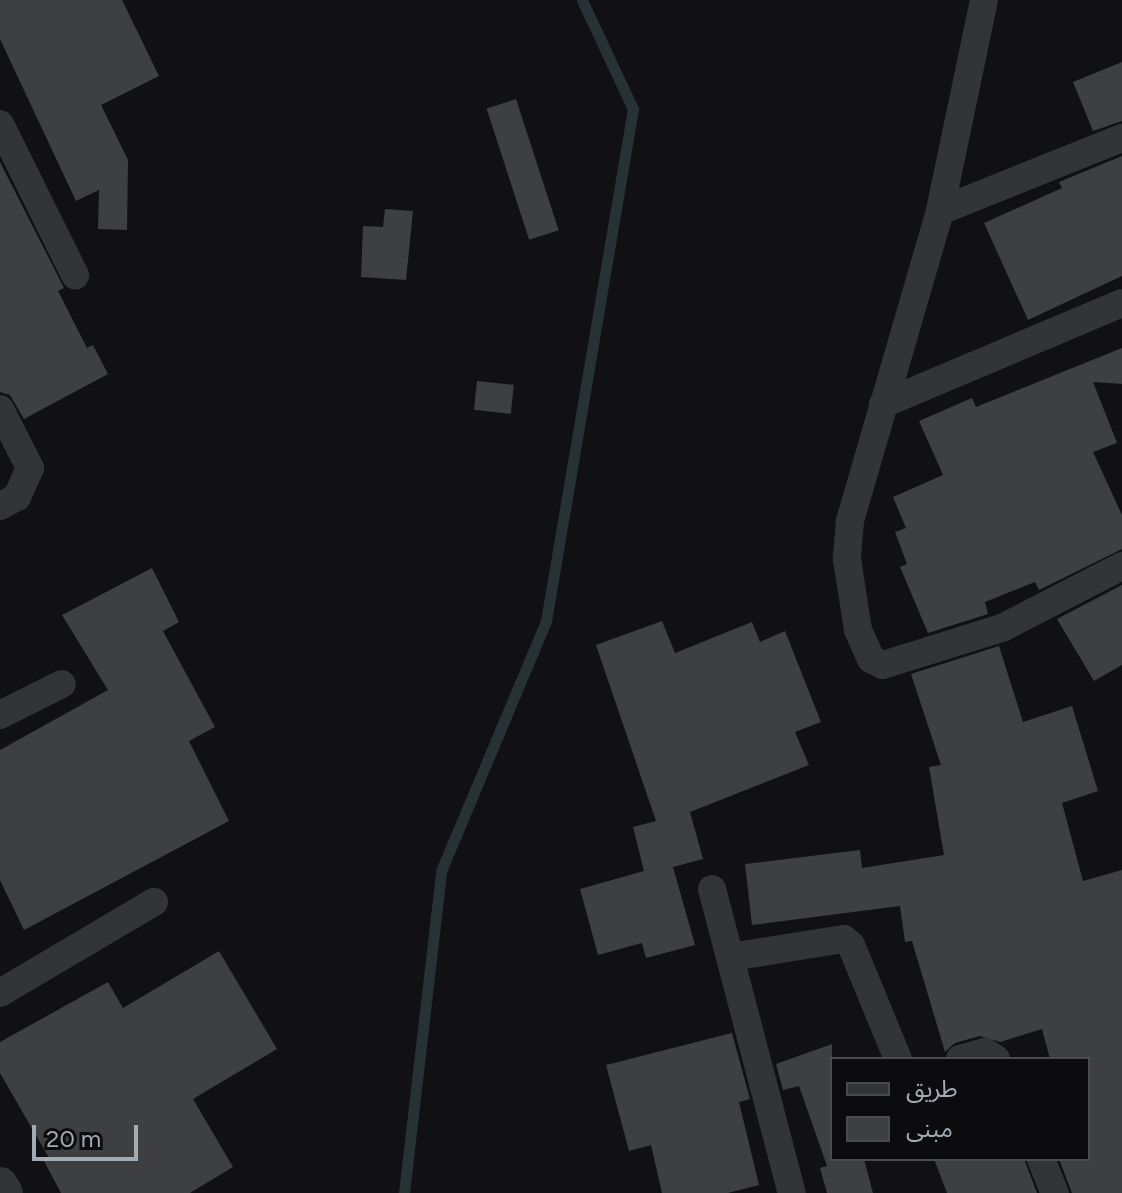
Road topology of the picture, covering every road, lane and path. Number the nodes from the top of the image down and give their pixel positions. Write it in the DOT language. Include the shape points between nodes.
graph roads {
  1 [pos="984,0"];
  2 [pos="0,124"];
  3 [pos="1122,138"];
  4 [pos="940,211"];
  5 [pos="75,275"];
  6 [pos="1122,303"];
  7 [pos="883,404"];
  8 [pos="0,409"];
  9 [pos="0,506"];
  10 [pos="1122,566"];
  11 [pos="62,684"];
  12 [pos="0,715"];
  13 [pos="712,889"];
  14 [pos="154,902"];
  15 [pos="731,957"];
  16 [pos="0,993"];
  17 [pos="897,1057"];
  18 [pos="967,1057"];
  19 [pos="993,1057"];
  20 [pos="1042,1161"];
  21 [pos="0,1185"];
  22 [pos="5,1193"];
  23 [pos="792,1193"];
  24 [pos="1055,1193"];
  1 -- 4 [label="street"];
  2 -- 5 [label="street"];
  3 -- 4 [label="street"];
  4 -- 7 [label="street"];
  6 -- 7 [label="street"];
  7 -- 10 [label="street" via="850,521 847,559 858,630 875,663 883,665 1004,627"];
  8 -- 9 [label="street" via="30,468 17,497"];
  11 -- 12 [label="street"];
  13 -- 15 [label="street"];
  14 -- 16 [label="street"];
  15 -- 17 [label="street" via="844,939"];
  15 -- 23 [label="street"];
  18 -- 19 [label="street" via="985,1052"];
  20 -- 24 [label="street"];
  21 -- 22 [label="street"];
}
